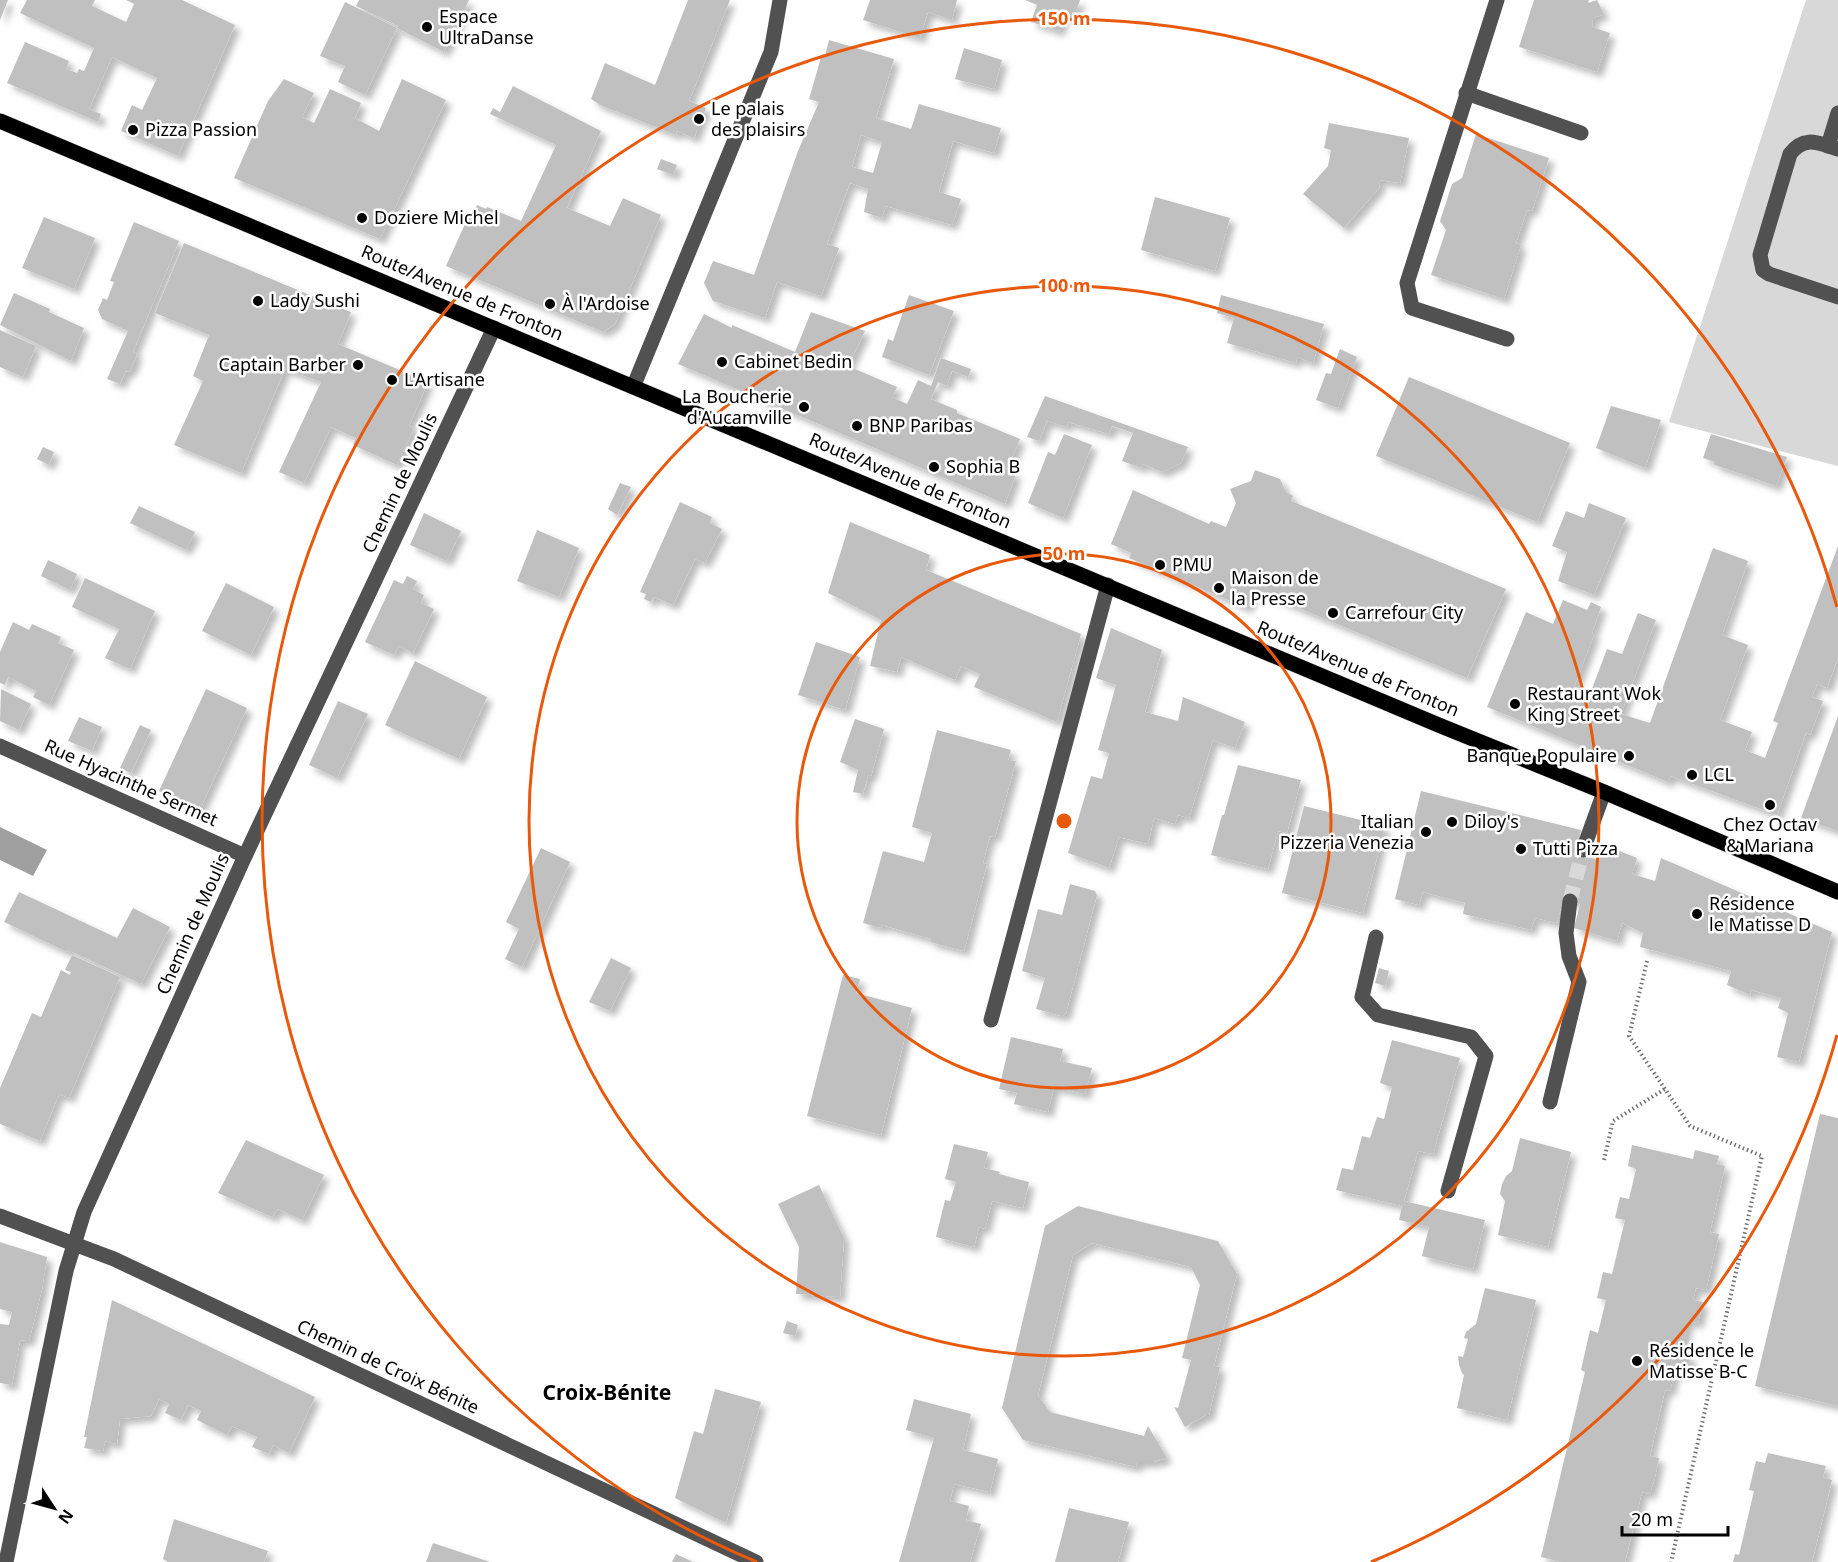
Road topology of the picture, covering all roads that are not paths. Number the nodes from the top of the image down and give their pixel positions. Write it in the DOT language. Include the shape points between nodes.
graph roads {
  1 [pos="780,0"];
  2 [pos="1497,0"];
  3 [pos="1466,93"];
  4 [pos="1838,113"];
  5 [pos="0,121"];
  6 [pos="1581,133"];
  7 [pos="1833,148"];
  8 [pos="1838,297"];
  9 [pos="494,328"];
  10 [pos="1507,339"];
  11 [pos="634,385"];
  12 [pos="1108,585"];
  13 [pos="0,746"];
  14 [pos="1604,792"];
  15 [pos="1583,850"];
  16 [pos="245,856"];
  17 [pos="1838,892"];
  18 [pos="1570,901"];
  19 [pos="1376,937"];
  20 [pos="992,1020"];
  21 [pos="1550,1102"];
  22 [pos="1448,1191"];
  23 [pos="0,1216"];
  24 [pos="74,1243"];
  25 [pos="6,1562"];
  26 [pos="756,1562"];
  1 -- 11 [label="street" via="771,52"];
  2 -- 3 [label="street"];
  3 -- 6 [label="street"];
  3 -- 10 [label="street" via="1407,283 1412,308"];
  4 -- 7 [label="street"];
  5 -- 9 [label="main road, Route/Avenue de Fronton"];
  7 -- 8 [label="street" via="1803,142 1790,154 1760,255 1763,270 1769,274"];
  9 -- 11 [label="main road, Route/Avenue de Fronton"];
  9 -- 16 [label="street, Chemin de Moulis"];
  11 -- 12 [label="main road, Route/Avenue de Fronton"];
  12 -- 14 [label="main road, Route/Avenue de Fronton"];
  12 -- 20 [label="street"];
  13 -- 16 [label="street, Rue Hyacinthe Sermet"];
  14 -- 15 [label="street"];
  14 -- 17 [label="main road, Route/Avenue de Fronton"];
  16 -- 24 [label="street, Chemin de Moulis" via="84,1212"];
  18 -- 21 [label="street" via="1566,933 1579,982"];
  19 -- 22 [label="street" via="1362,997 1378,1015 1471,1037 1486,1056"];
  23 -- 24 [label="street, Chemin de Croix Bénite"];
  24 -- 25 [label="street, Chemin de Moulis"];
  24 -- 26 [label="street, Chemin de Croix Bénite"];
}
